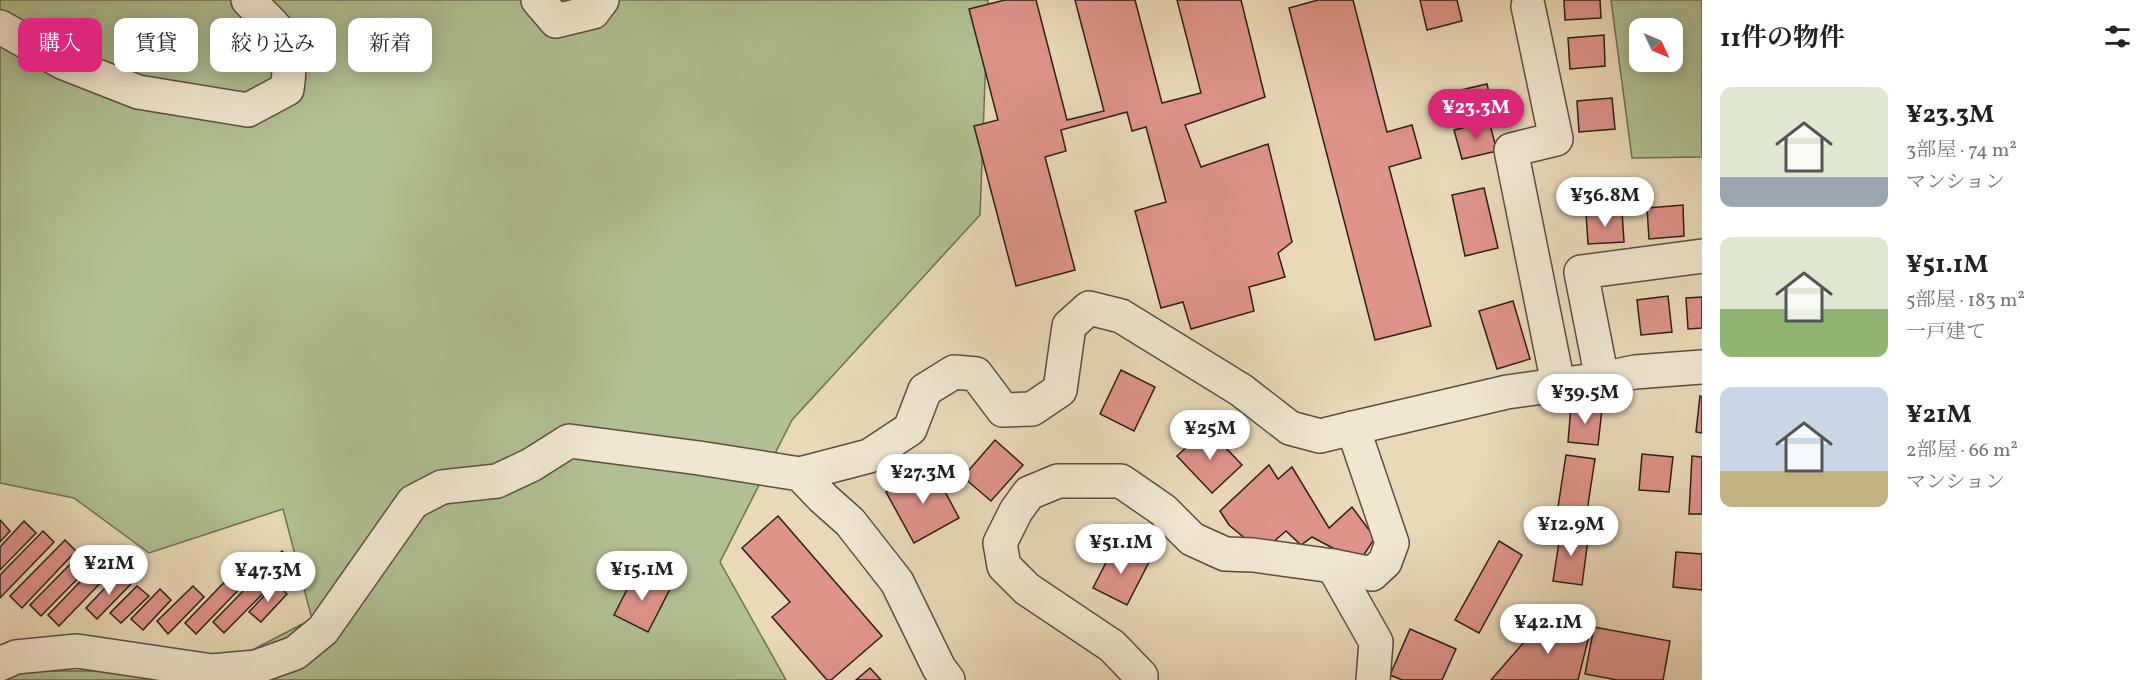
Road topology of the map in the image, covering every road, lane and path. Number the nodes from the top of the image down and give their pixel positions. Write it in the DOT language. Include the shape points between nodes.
graph roads {
  1 [pos="248,0"];
  2 [pos="538,0"];
  3 [pos="602,0"];
  4 [pos="1528,6"];
  5 [pos="0,27"];
  6 [pos="1702,256"];
  7 [pos="1702,367"];
  8 [pos="1602,379"];
  9 [pos="1558,384"];
  10 [pos="1353,428"];
  11 [pos="800,474"];
  12 [pos="1333,566"];
  13 [pos="0,664"];
  14 [pos="948,680"];
  15 [pos="1141,680"];
  16 [pos="1373,680"];
  1 -- 5 [label="street" via="280,32 290,55 290,70 286,89 248,110 138,92 64,63"];
  2 -- 3 [label="street" via="555,21 593,12"];
  4 -- 9 [label="street" via="1556,139 1511,150"];
  6 -- 8 [label="street" via="1581,272"];
  7 -- 8 [label="street" via="1635,372"];
  8 -- 9 [label="street"];
  9 -- 10 [label="street"];
  10 -- 11 [label="street" via="1320,436 1290,428 1241,390 1121,316 1089,308 1069,326 1060,390 1032,409 1003,410 976,374 954,372 925,390 910,429 869,456"];
  10 -- 12 [label="street" via="1392,543 1385,562 1372,574"];
  11 -- 13 [label="street" via="569,441 497,481 442,487 413,502 323,630 295,653 256,667 212,671 77,651 16,657"];
  11 -- 14 [label="street" via="850,522 897,582"];
  12 -- 15 [label="street" via="1225,554 1192,539 1163,510 1120,481 1058,481 1029,493 1000,543 1005,566 1027,589 1112,646"];
  12 -- 16 [label="street" via="1376,642"];
}
